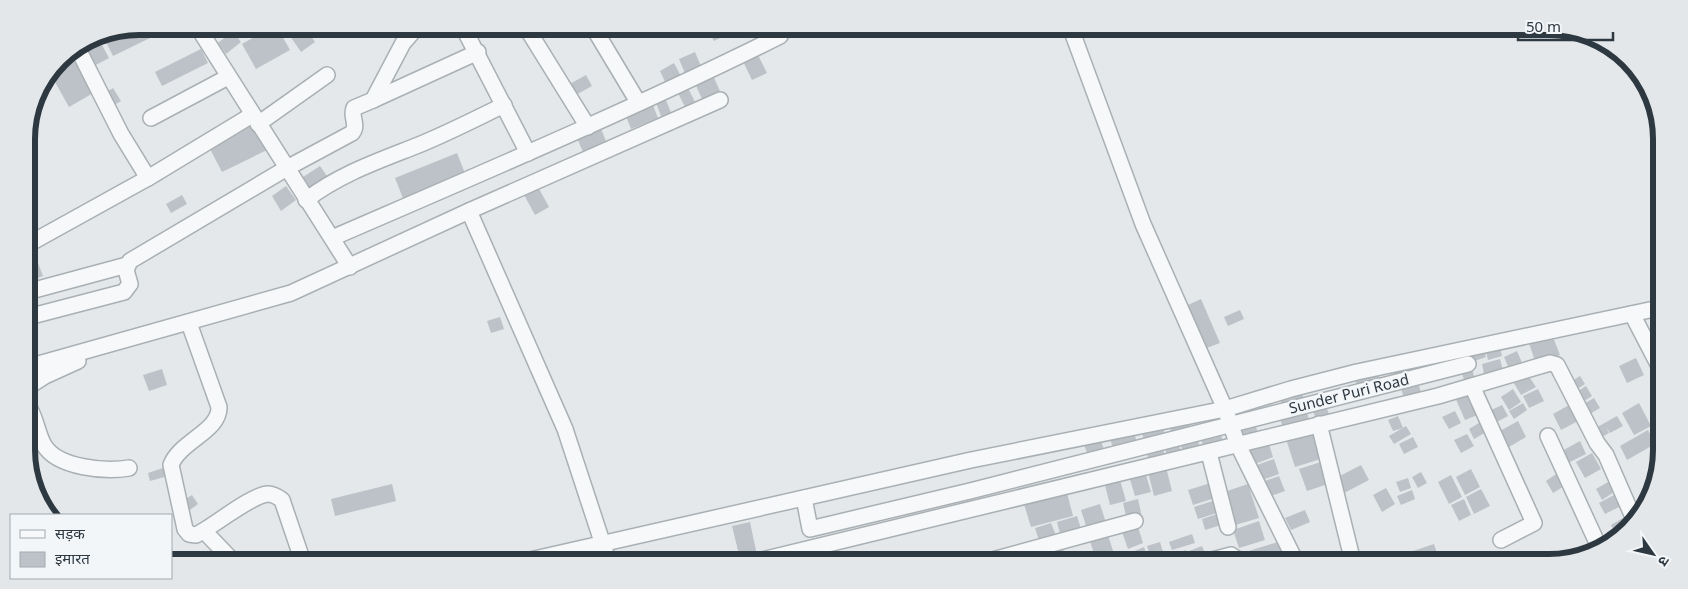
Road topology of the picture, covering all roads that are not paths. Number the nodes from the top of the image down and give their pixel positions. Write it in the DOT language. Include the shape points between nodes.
graph roads {
  1 [pos="202,35"];
  2 [pos="410,35"];
  3 [pos="468,35"];
  4 [pos="532,35"];
  5 [pos="597,35"];
  6 [pos="780,35"];
  7 [pos="1073,35"];
  8 [pos="478,52"];
  9 [pos="80,54"];
  10 [pos="327,75"];
  11 [pos="228,77"];
  12 [pos="373,100"];
  13 [pos="720,100"];
  14 [pos="638,102"];
  15 [pos="504,105"];
  16 [pos="151,118"];
  17 [pos="255,119"];
  18 [pos="588,127"];
  19 [pos="528,153"];
  20 [pos="287,168"];
  21 [pos="148,178"];
  22 [pos="306,200"];
  23 [pos="469,211"];
  24 [pos="332,238"];
  25 [pos="35,241"];
  26 [pos="127,265"];
  27 [pos="350,267"];
  28 [pos="35,290"];
  29 [pos="1653,309"];
  30 [pos="1632,314"];
  31 [pos="35,315"];
  32 [pos="190,323"];
  33 [pos="165,329"];
  34 [pos="1653,354"];
  35 [pos="1468,364"];
  36 [pos="35,365"];
  37 [pos="35,382"];
  38 [pos="1472,386"];
  39 [pos="1228,416"];
  40 [pos="35,424"];
  41 [pos="1318,424"];
  42 [pos="1548,436"];
  43 [pos="1238,445"];
  44 [pos="1209,453"];
  45 [pos="129,468"];
  46 [pos="804,498"];
  47 [pos="1631,514"];
  48 [pos="1135,521"];
  49 [pos="1228,527"];
  50 [pos="810,529"];
  51 [pos="204,531"];
  52 [pos="1501,540"];
  53 [pos="1597,542"];
  54 [pos="604,544"];
  55 [pos="817,552"];
  56 [pos="226,554"];
  57 [pos="300,554"];
  58 [pos="558,554"];
  59 [pos="606,554"];
  60 [pos="803,554"];
  61 [pos="1015,554"];
  62 [pos="1292,554"];
  63 [pos="1351,554"];
  1 -- 11 [label="street"];
  2 -- 12 [label="street"];
  3 -- 8 [label="street"];
  4 -- 18 [label="street"];
  5 -- 14 [label="street"];
  6 -- 14 [label="street"];
  7 -- 39 [label="street" via="1143,224"];
  8 -- 12 [label="street"];
  8 -- 15 [label="street"];
  9 -- 21 [label="street"];
  10 -- 17 [label="street"];
  11 -- 16 [label="street"];
  11 -- 17 [label="street"];
  12 -- 20 [label="street" via="354,108 352,114 356,125 352,133"];
  13 -- 23 [label="street"];
  14 -- 18 [label="street"];
  15 -- 19 [label="street"];
  15 -- 22 [label="street" via="417,145 366,164"];
  17 -- 20 [label="street"];
  17 -- 21 [label="street"];
  18 -- 19 [label="street"];
  19 -- 24 [label="street"];
  20 -- 22 [label="street"];
  20 -- 26 [label="street"];
  21 -- 25 [label="street"];
  22 -- 24 [label="street"];
  23 -- 27 [label="street"];
  23 -- 54 [label="street" via="565,429"];
  24 -- 27 [label="street"];
  26 -- 28 [label="street"];
  26 -- 31 [label="street" via="130,284 124,292"];
  27 -- 32 [label="street" via="291,293"];
  29 -- 30 [label="street"];
  30 -- 34 [label="street"];
  30 -- 39 [label="street" via="1291,388"];
  32 -- 33 [label="street"];
  32 -- 51 [label="street" via="219,415 213,424 174,456 172,470 185,529 196,535"];
  33 -- 36 [label="street"];
  33 -- 37 [label="street" via="107,354 78,361"];
  35 -- 39 [label="street, Sunder Puri Road"];
  38 -- 41 [label="street"];
  38 -- 47 [label="street" via="1550,363 1557,365 1606,455"];
  38 -- 52 [label="street" via="1534,523"];
  39 -- 43 [label="street"];
  39 -- 46 [label="street" via="971,460"];
  39 -- 50 [label="street" via="970,491"];
  40 -- 45 [label="street" via="44,446 60,460 111,471"];
  41 -- 43 [label="street"];
  41 -- 63 [label="street"];
  42 -- 53 [label="street"];
  43 -- 44 [label="street"];
  43 -- 62 [label="street"];
  44 -- 49 [label="street"];
  44 -- 55 [label="street"];
  46 -- 50 [label="street"];
  46 -- 54 [label="street"];
  48 -- 61 [label="street"];
  50 -- 55 [label="street"];
  51 -- 56 [label="street"];
  51 -- 57 [label="street" via="254,499 274,494 282,500"];
  54 -- 58 [label="street"];
  54 -- 59 [label="street"];
  55 -- 60 [label="street"];
}
